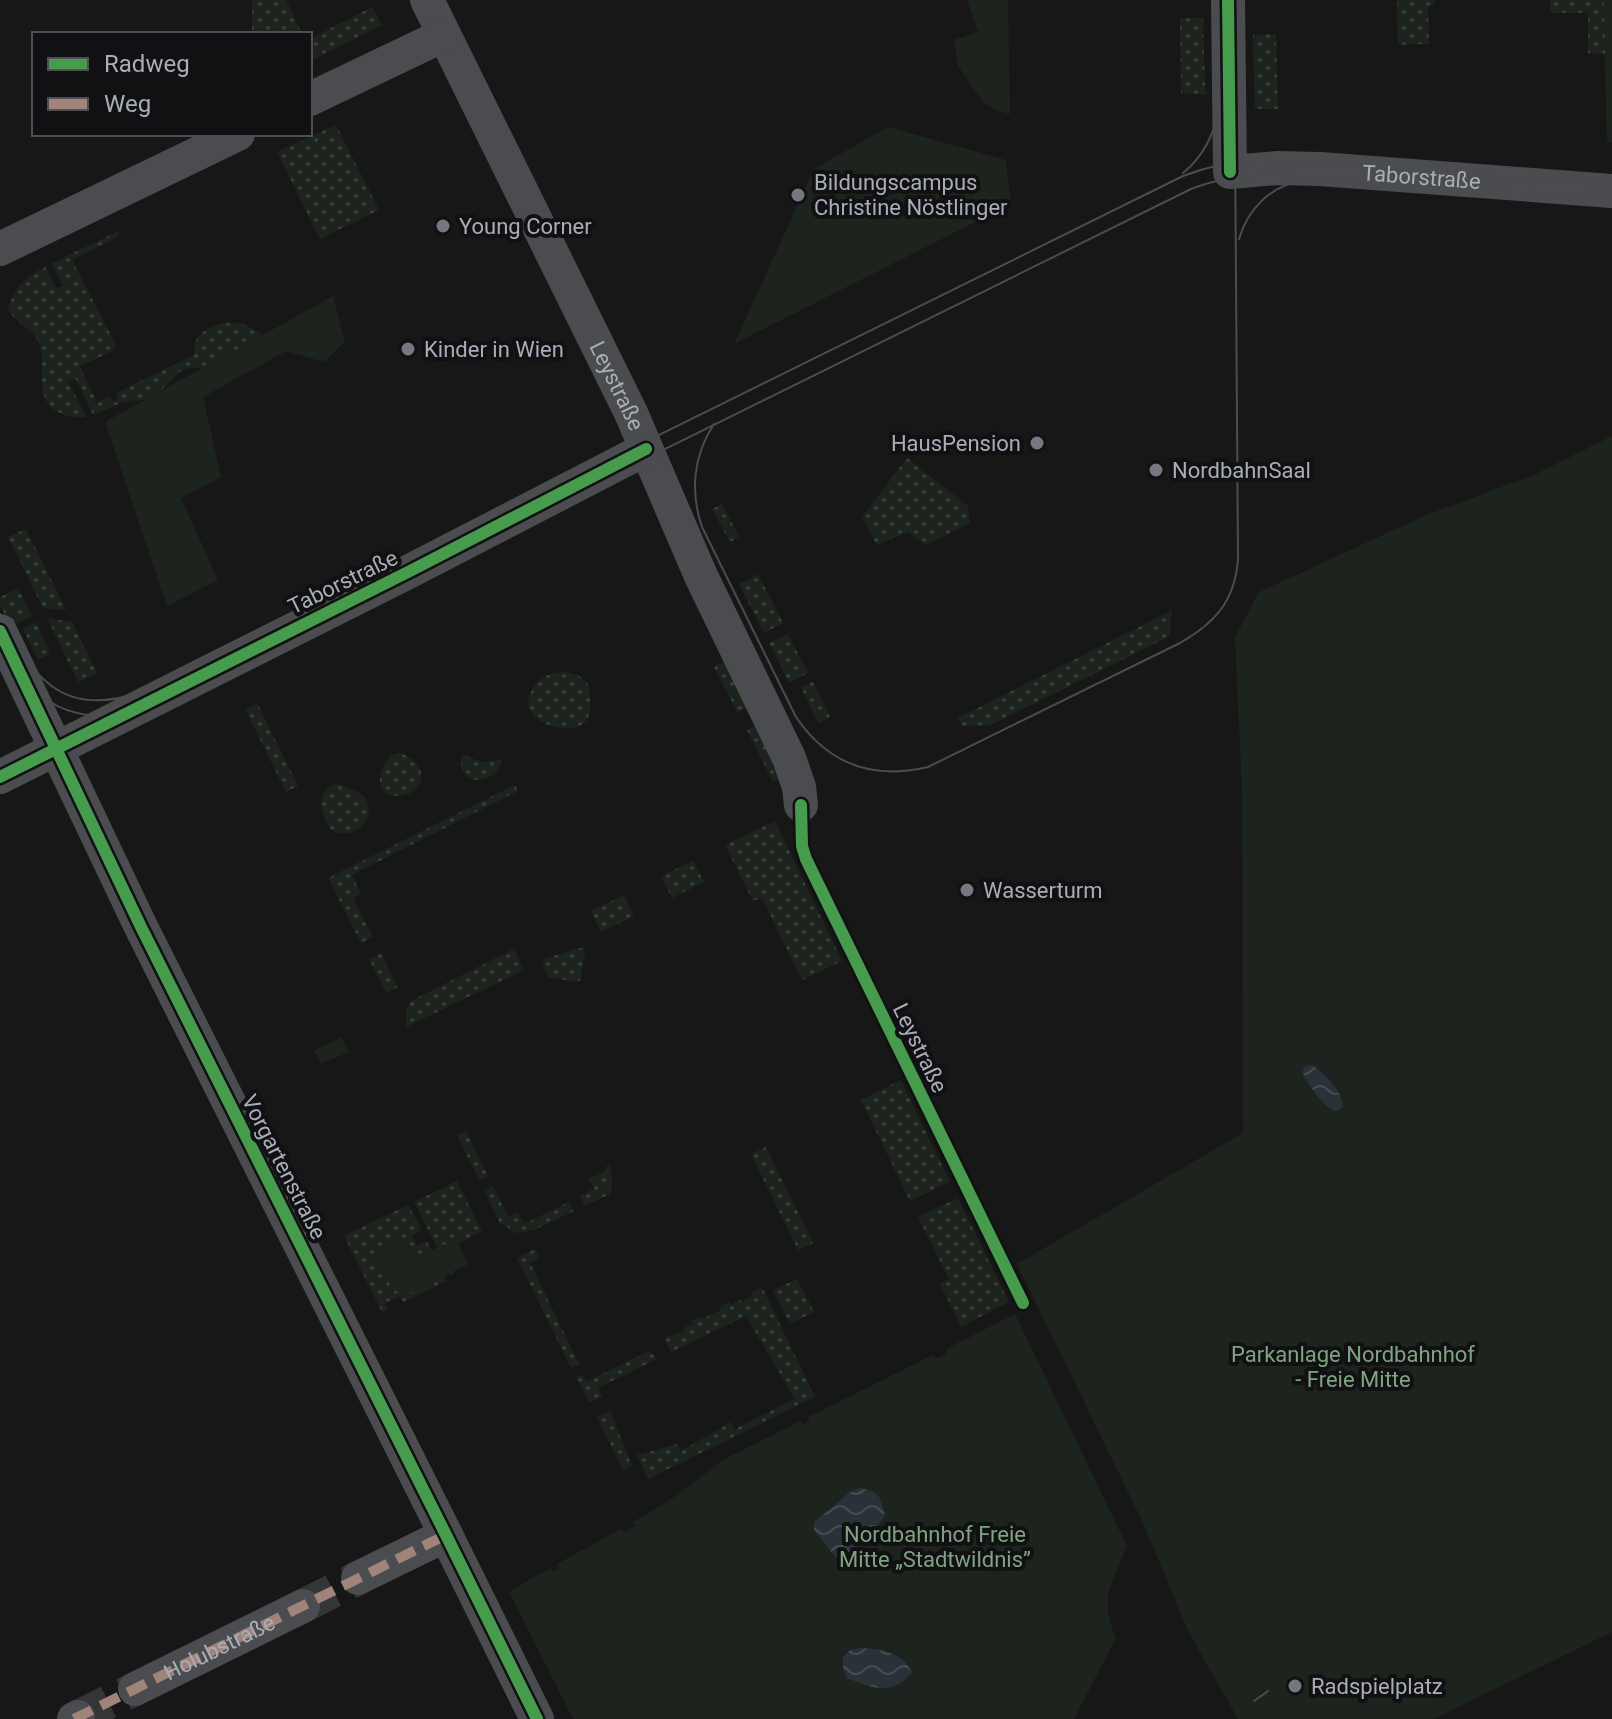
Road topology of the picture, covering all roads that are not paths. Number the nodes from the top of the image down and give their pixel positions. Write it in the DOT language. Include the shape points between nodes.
graph roads {
  1 [pos="427,0"];
  2 [pos="1228,0"];
  3 [pos="444,35"];
  4 [pos="312,98"];
  5 [pos="234,136"];
  6 [pos="1612,191"];
  7 [pos="0,249"];
  8 [pos="646,449"];
  9 [pos="0,631"];
  10 [pos="55,749"];
  11 [pos="0,777"];
  12 [pos="801,805"];
  13 [pos="446,1535"];
  14 [pos="358,1578"];
  15 [pos="303,1606"];
  16 [pos="135,1689"];
  17 [pos="537,1719"];
  1 -- 3 [label="street, Leystraße"];
  2 -- 6 [label="street, Taborstraße" via="1230,172 1320,169"];
  3 -- 4 [label="street"];
  3 -- 8 [label="street, Leystraße"];
  5 -- 7 [label="street"];
  8 -- 10 [label="street, Taborstraße"];
  8 -- 12 [label="street, Leystraße" via="789,758"];
  9 -- 10 [label="street, Vorgartenstraße"];
  10 -- 11 [label="street, Taborstraße"];
  10 -- 13 [label="street, Vorgartenstraße"];
  13 -- 14 [label="street"];
  13 -- 17 [label="street, Vorgartenstraße"];
  15 -- 16 [label="street, Holubstraße"];
}
